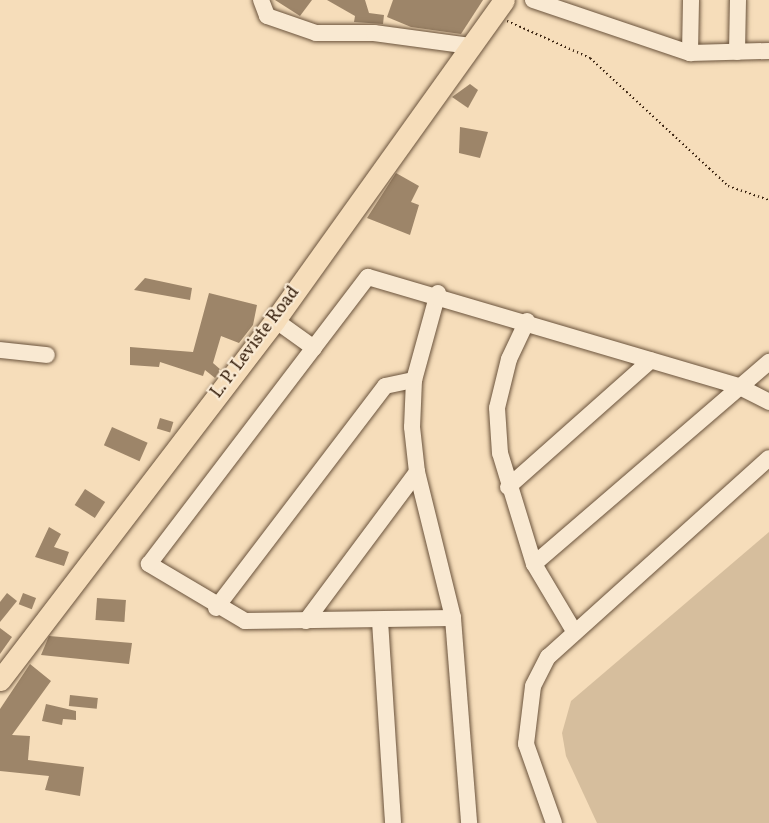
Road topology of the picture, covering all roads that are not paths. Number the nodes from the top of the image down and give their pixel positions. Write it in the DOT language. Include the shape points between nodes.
graph roads {
  1 [pos="261,0"];
  2 [pos="532,0"];
  3 [pos="691,0"];
  4 [pos="738,0"];
  5 [pos="499,7"];
  6 [pos="470,46"];
  7 [pos="769,51"];
  8 [pos="737,52"];
  9 [pos="690,53"];
  10 [pos="438,293"];
  11 [pos="275,320"];
  12 [pos="528,321"];
  13 [pos="314,348"];
  14 [pos="0,350"];
  15 [pos="47,356"];
  16 [pos="651,360"];
  17 [pos="769,362"];
  18 [pos="414,380"];
  19 [pos="738,386"];
  20 [pos="769,402"];
  21 [pos="769,458"];
  22 [pos="417,472"];
  23 [pos="508,487"];
  24 [pos="534,564"];
  25 [pos="216,608"];
  26 [pos="453,618"];
  27 [pos="306,621"];
  28 [pos="380,621"];
  29 [pos="574,631"];
  30 [pos="0,680"];
  31 [pos="393,823"];
  32 [pos="469,823"];
  33 [pos="555,823"];
  1 -- 6 [label="street" via="267,16 316,33 374,33"];
  2 -- 9 [label="street"];
  3 -- 9 [label="street"];
  4 -- 8 [label="street"];
  5 -- 6 [label="main road, L. P. Leviste Road"];
  6 -- 11 [label="main road, L. P. Leviste Road"];
  7 -- 8 [label="street"];
  8 -- 9 [label="street"];
  10 -- 12 [label="street"];
  10 -- 13 [label="street" via="368,277"];
  10 -- 18 [label="street"];
  11 -- 13 [label="street"];
  11 -- 30 [label="main road, L. P. Leviste Road"];
  12 -- 16 [label="street"];
  12 -- 23 [label="street" via="508,359 498,408"];
  13 -- 25 [label="street" via="149,564"];
  14 -- 15 [label="street"];
  16 -- 19 [label="street"];
  16 -- 23 [label="street"];
  17 -- 19 [label="street"];
  18 -- 22 [label="street"];
  18 -- 25 [label="street" via="385,386"];
  19 -- 20 [label="street"];
  19 -- 24 [label="street"];
  21 -- 29 [label="street"];
  22 -- 26 [label="street"];
  22 -- 27 [label="street"];
  23 -- 24 [label="street"];
  24 -- 29 [label="street"];
  25 -- 27 [label="street" via="244,621"];
  26 -- 28 [label="street"];
  26 -- 32 [label="street"];
  27 -- 28 [label="street"];
  28 -- 31 [label="street"];
  29 -- 33 [label="street" via="548,657 526,717 529,753"];
}
